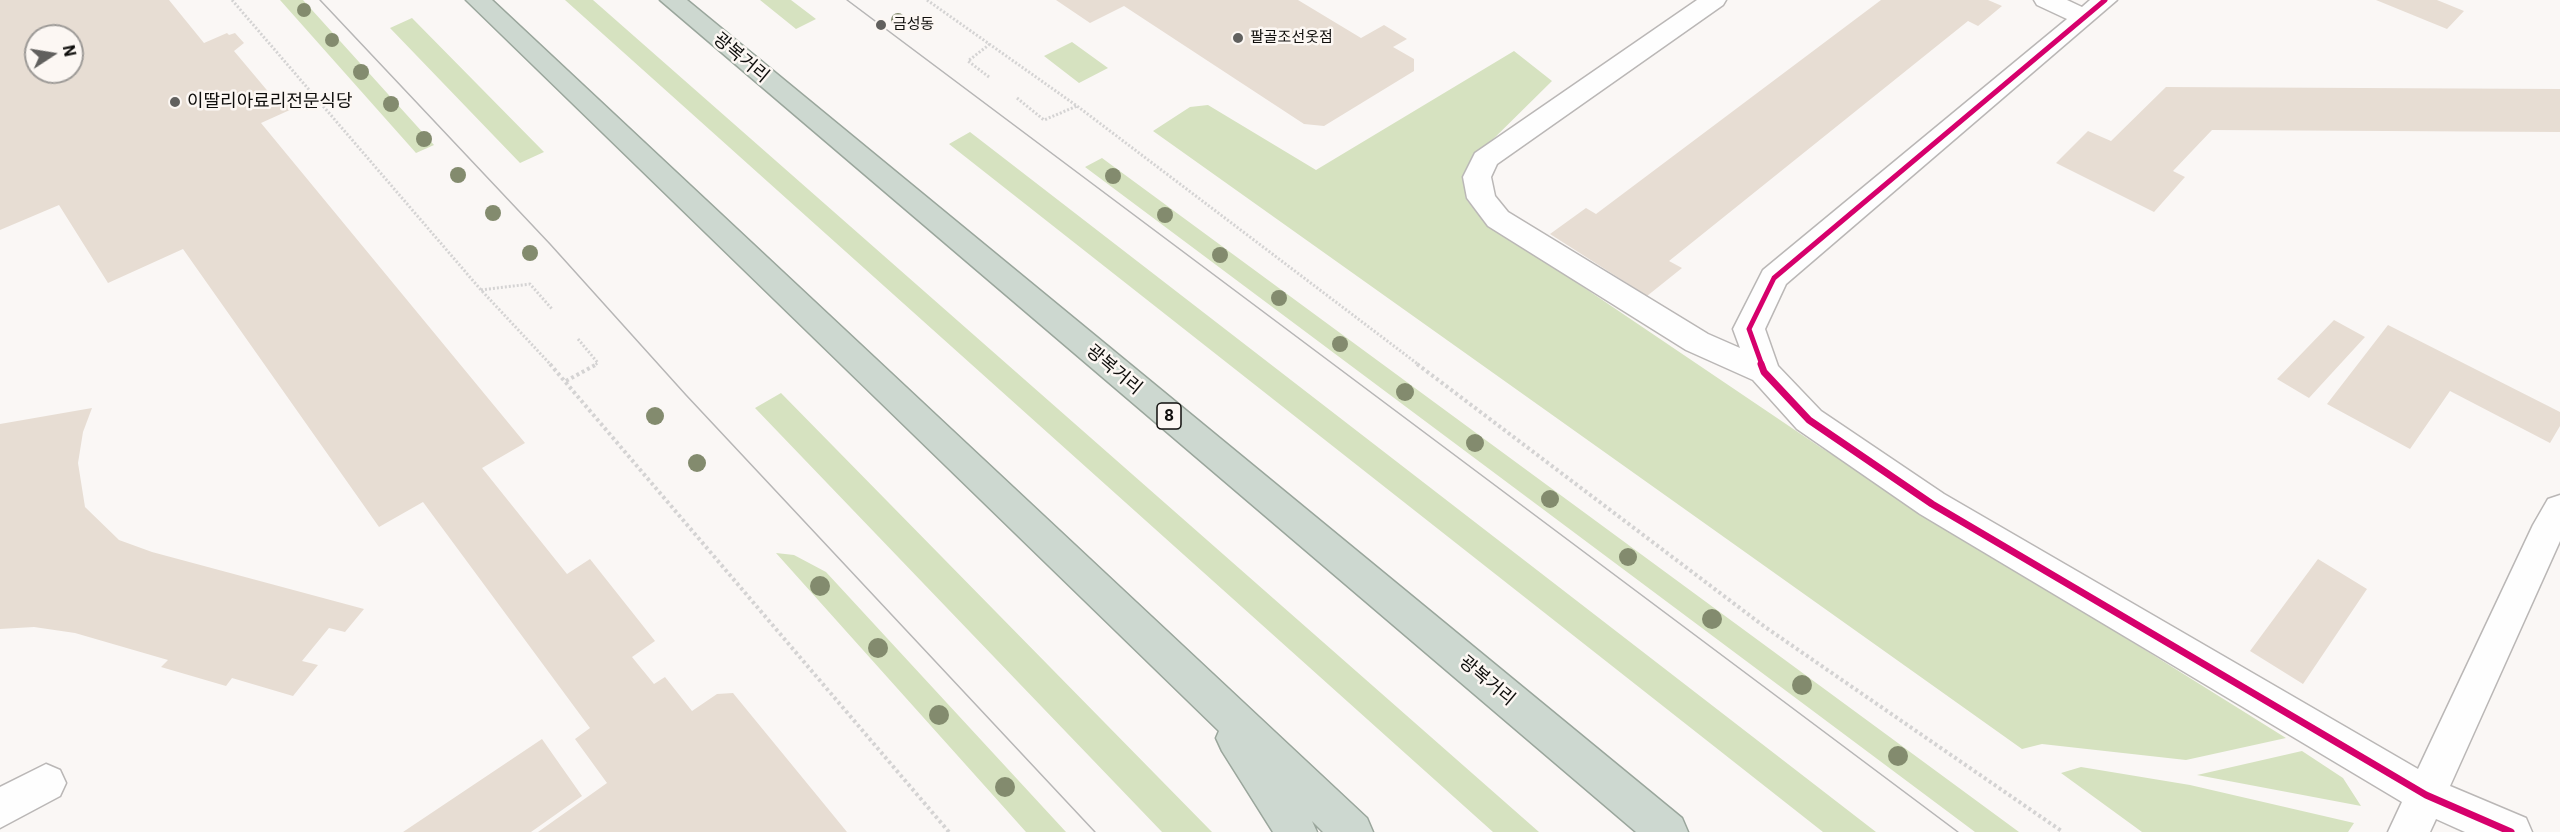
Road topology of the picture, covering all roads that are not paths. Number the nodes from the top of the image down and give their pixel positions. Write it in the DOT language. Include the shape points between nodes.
graph roads {
  1 [pos="478,0"];
  2 [pos="672,0"];
  3 [pos="1714,0"];
  4 [pos="2046,0"];
  5 [pos="2095,9"];
  6 [pos="1764,372"];
  7 [pos="2560,509"];
  8 [pos="1210,696"];
  9 [pos="46,783"];
  10 [pos="2426,795"];
  11 [pos="0,809"];
  12 [pos="1296,832"];
  13 [pos="1353,832"];
  14 [pos="1667,832"];
  15 [pos="2409,832"];
  16 [pos="2511,832"];
  1 -- 8 [label="highway"];
  2 -- 14 [label="highway, 광복거리 / 8"];
  3 -- 6 [label="street" via="1485,159 1477,177 1481,198 1498,219 1697,342"];
  4 -- 5 [label="street"];
  5 -- 6 [label="street" via="1774,278 1749,329"];
  6 -- 10 [label="street" via="1809,420 1932,504"];
  7 -- 10 [label="street"];
  8 -- 12 [label="highway"];
  8 -- 13 [label="highway"];
  9 -- 11 [label="street"];
  10 -- 15 [label="street"];
  10 -- 16 [label="street"];
}
